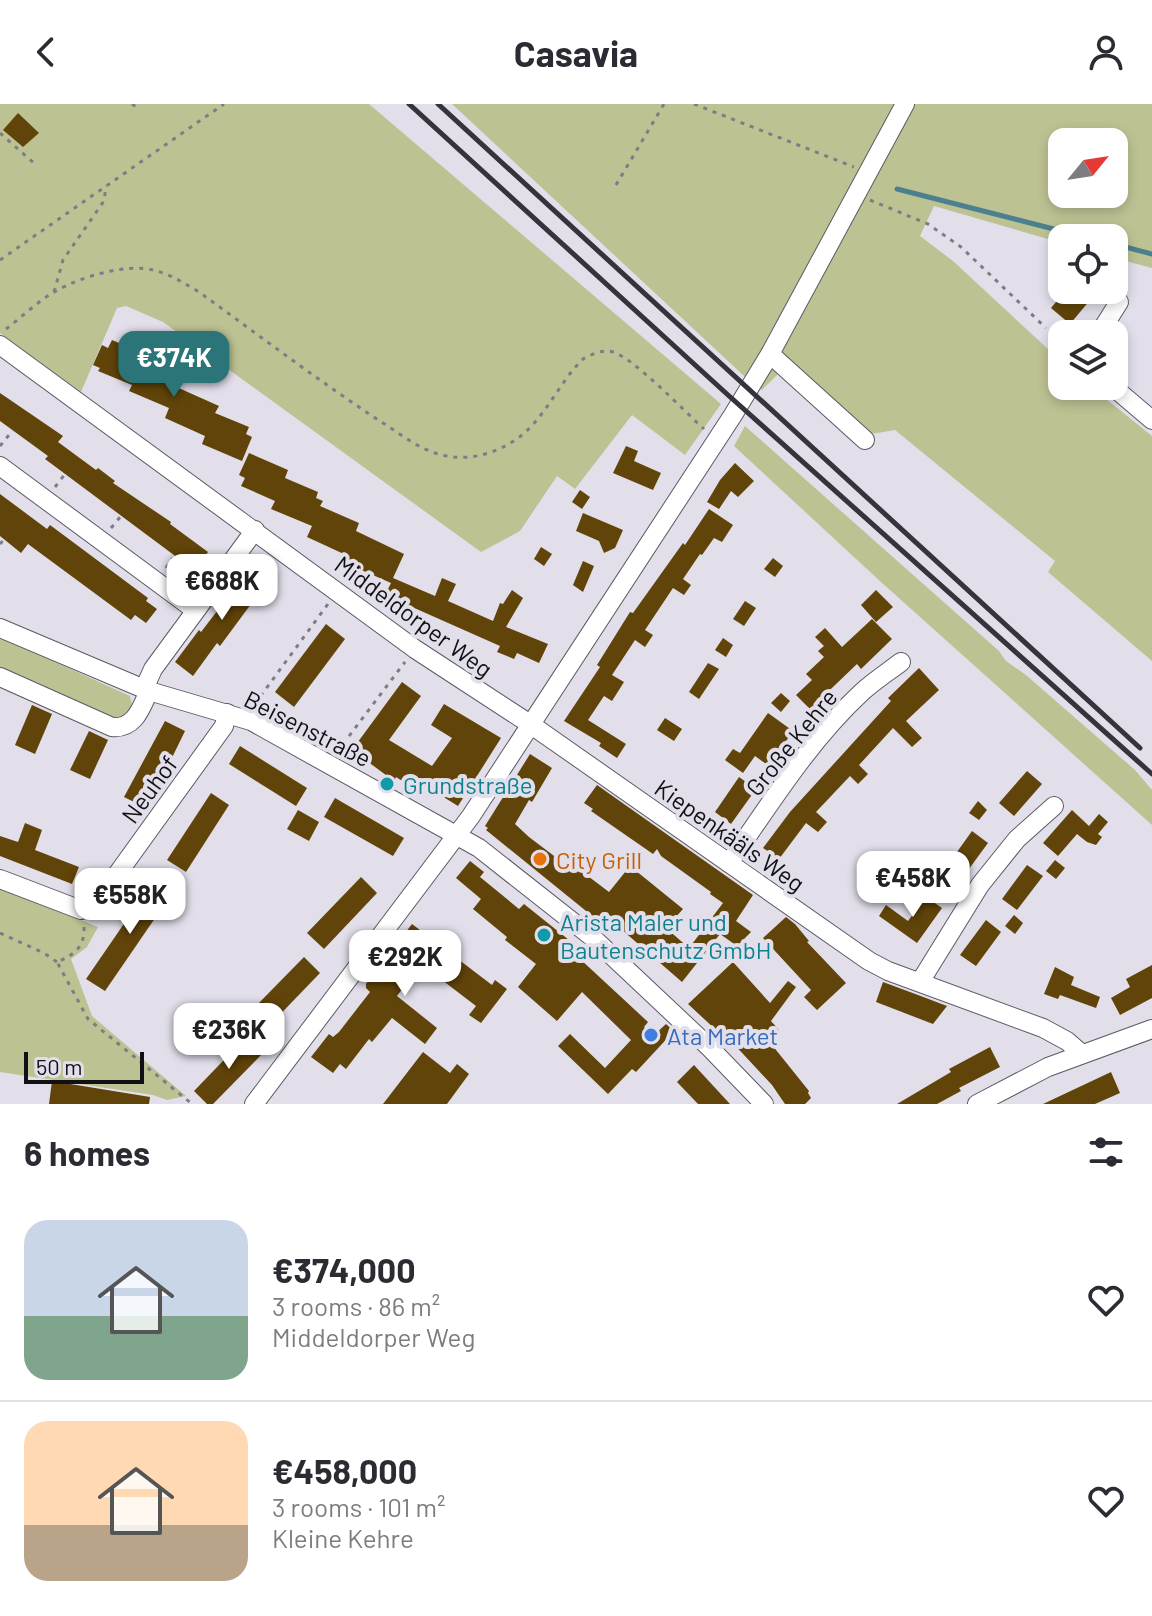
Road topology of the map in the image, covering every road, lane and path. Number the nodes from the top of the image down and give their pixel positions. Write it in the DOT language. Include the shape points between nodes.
graph roads {
  1 [pos="132,104"];
  2 [pos="224,104"];
  3 [pos="664,104"];
  4 [pos="694,104"];
  5 [pos="905,104"];
  6 [pos="139,109"];
  7 [pos="0,133"];
  8 [pos="36,165"];
  9 [pos="867,172"];
  10 [pos="616,185"];
  11 [pos="106,186"];
  12 [pos="856,195"];
  13 [pos="0,260"];
  14 [pos="54,292"];
  15 [pos="1048,330"];
  16 [pos="0,334"];
  17 [pos="0,345"];
  18 [pos="770,354"];
  19 [pos="1128,400"];
  20 [pos="1152,420"];
  21 [pos="13,430"];
  22 [pos="715,440"];
  23 [pos="865,440"];
  24 [pos="0,446"];
  25 [pos="0,466"];
  26 [pos="255,530"];
  27 [pos="5,538"];
  28 [pos="0,544"];
  29 [pos="337,591"];
  30 [pos="195,610"];
  31 [pos="0,628"];
  32 [pos="305,636"];
  33 [pos="312,641"];
  34 [pos="415,649"];
  35 [pos="901,662"];
  36 [pos="280,670"];
  37 [pos="286,675"];
  38 [pos="0,677"];
  39 [pos="147,690"];
  40 [pos="227,713"];
  41 [pos="251,721"];
  42 [pos="530,724"];
  43 [pos="327,765"];
  44 [pos="1054,806"];
  45 [pos="456,836"];
  46 [pos="729,863"];
  47 [pos="0,879"];
  48 [pos="105,891"];
  49 [pos="81,910"];
  50 [pos="0,933"];
  51 [pos="57,962"];
  52 [pos="920,982"];
  53 [pos="1152,1029"];
  54 [pos="1082,1054"];
  55 [pos="192,1104"];
  56 [pos="254,1104"];
  57 [pos="764,1104"];
  58 [pos="977,1104"];
  1 -- 6 [label="path"];
  2 -- 11 [label="path"];
  3 -- 10 [label="path"];
  4 -- 9 [label="path"];
  5 -- 9 [label="street"];
  7 -- 8 [label="path"];
  9 -- 12 [label="street"];
  11 -- 13 [label="path"];
  11 -- 14 [label="path" via="104,201 63,260"];
  12 -- 15 [label="path" via="928,224 961,247"];
  12 -- 18 [label="street"];
  14 -- 16 [label="path"];
  14 -- 22 [label="path" via="128,267 175,278 359,407 440,455 470,458 502,448 529,429 583,359 610,351 662,389"];
  17 -- 26 [label="street, Middeldorper Weg"];
  18 -- 22 [label="street"];
  18 -- 23 [label="street"];
  19 -- 20 [label="street"];
  21 -- 24 [label="path"];
  22 -- 42 [label="street"];
  25 -- 30 [label="street"];
  26 -- 29 [label="street, Middeldorper Weg"];
  26 -- 30 [label="street"];
  27 -- 28 [label="path"];
  29 -- 32 [label="path"];
  29 -- 34 [label="street, Middeldorper Weg"];
  30 -- 39 [label="street" via="153,669"];
  31 -- 39 [label="street, Beisenstraße"];
  32 -- 33 [label="path"];
  32 -- 36 [label="path"];
  34 -- 42 [label="street, Middeldorper Weg"];
  34 -- 43 [label="path"];
  35 -- 46 [label="street, Große Kehre" via="832,724"];
  36 -- 37 [label="path"];
  36 -- 41 [label="path" via="257,701"];
  38 -- 39 [label="street" via="120,728 133,721"];
  39 -- 40 [label="street, Beisenstraße"];
  40 -- 41 [label="street, Beisenstraße"];
  40 -- 48 [label="street, Neuhof" via="224,726"];
  41 -- 43 [label="street, Beisenstraße"];
  42 -- 45 [label="street"];
  42 -- 46 [label="street, Kiepenkääls Weg"];
  43 -- 45 [label="street, Beisenstraße"];
  44 -- 52 [label="street" via="1017,839 980,885"];
  45 -- 56 [label="street"];
  45 -- 57 [label="street, Beisenstraße" via="479,848 592,937"];
  46 -- 52 [label="street, Kiepenkääls Weg" via="869,961"];
  47 -- 49 [label="street"];
  49 -- 51 [label="path" via="82,944 74,955"];
  50 -- 51 [label="path"];
  51 -- 55 [label="path" via="88,1019"];
  52 -- 54 [label="street, Kiepenkääls Weg" via="1043,1028"];
  53 -- 54 [label="street"];
  54 -- 58 [label="street"];
}
